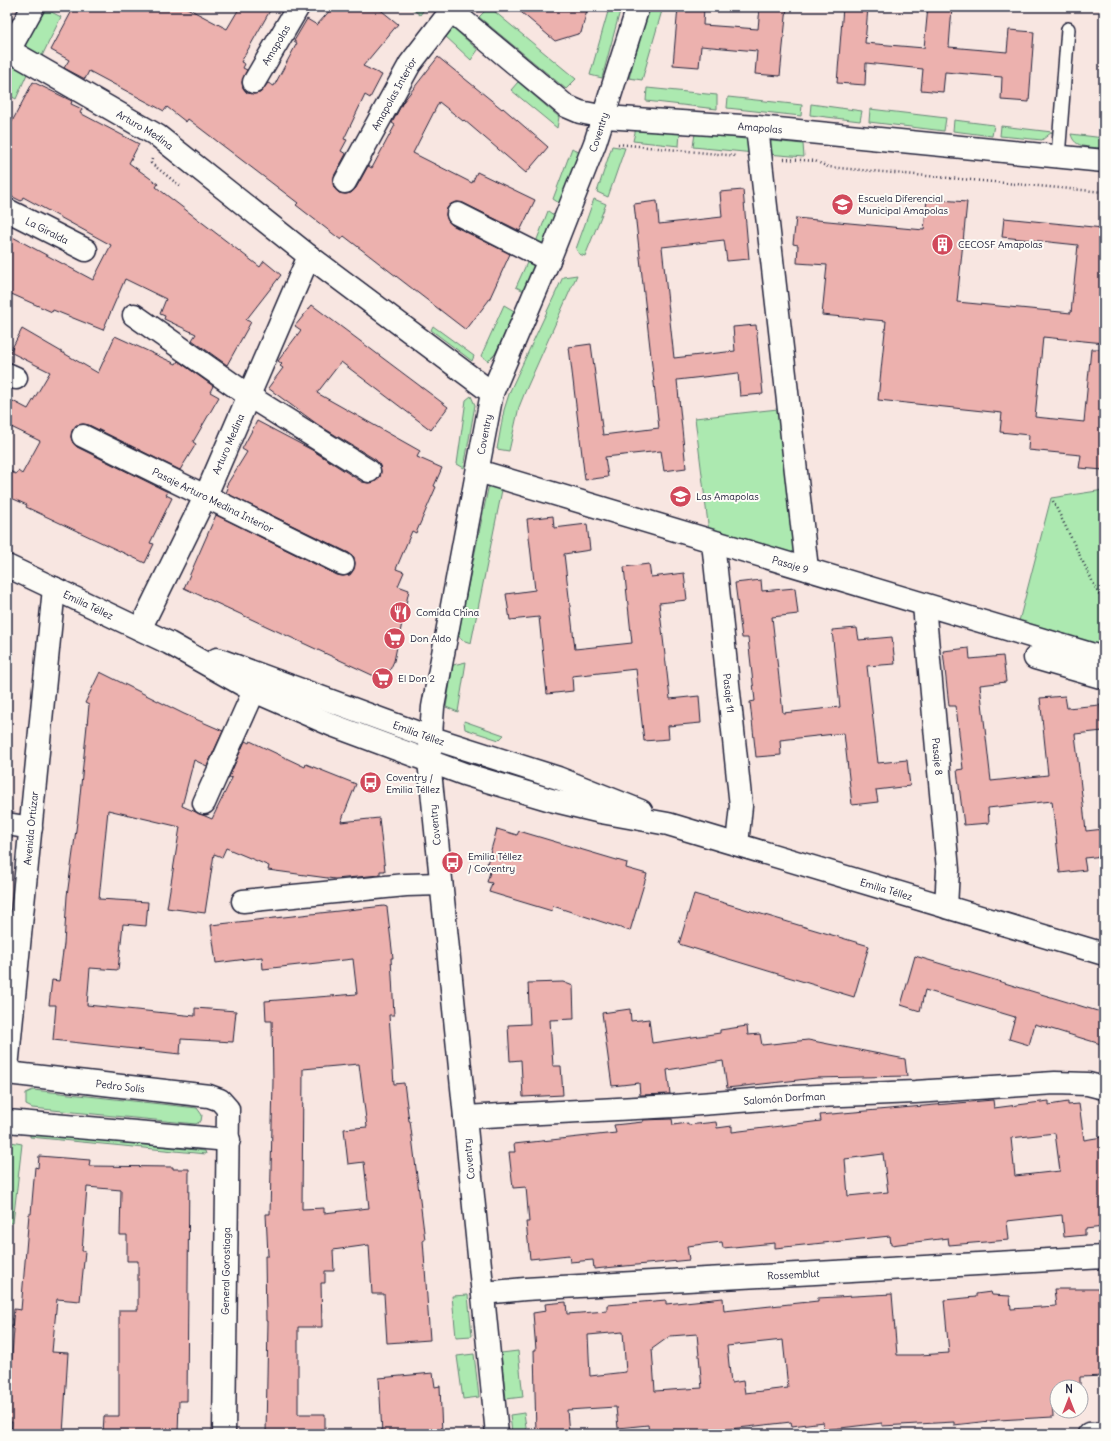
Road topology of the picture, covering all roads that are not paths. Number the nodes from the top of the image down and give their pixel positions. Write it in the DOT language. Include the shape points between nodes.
graph roads {
  1 [pos="32,7"];
  2 [pos="298,7"];
  3 [pos="638,7"];
  4 [pos="451,8"];
  5 [pos="1068,30"];
  6 [pos="8,51"];
  7 [pos="254,82"];
  8 [pos="605,117"];
  9 [pos="757,127"];
  10 [pos="1058,157"];
  11 [pos="1104,161"];
  12 [pos="345,182"];
  13 [pos="7,210"];
  14 [pos="458,214"];
  15 [pos="86,250"];
  16 [pos="309,256"];
  17 [pos="549,260"];
  18 [pos="134,315"];
  19 [pos="492,393"];
  20 [pos="249,396"];
  21 [pos="83,436"];
  22 [pos="369,471"];
  23 [pos="478,471"];
  24 [pos="206,495"];
  25 [pos="713,542"];
  26 [pos="343,564"];
  27 [pos="7,566"];
  28 [pos="807,569"];
  29 [pos="54,588"];
  30 [pos="924,605"];
  31 [pos="140,629"];
  32 [pos="169,644"];
  33 [pos="1035,658"];
  34 [pos="1104,658"];
  35 [pos="1104,678"];
  36 [pos="254,690"];
  37 [pos="429,737"];
  38 [pos="429,761"];
  39 [pos="204,803"];
  40 [pos="7,824"];
  41 [pos="668,824"];
  42 [pos="31,828"];
  43 [pos="737,844"];
  44 [pos="441,884"];
  45 [pos="243,901"];
  46 [pos="946,907"];
  47 [pos="1104,954"];
  48 [pos="7,1068"];
  49 [pos="7,1073"];
  50 [pos="1104,1088"];
  51 [pos="228,1109"];
  52 [pos="465,1117"];
  53 [pos="7,1121"];
  54 [pos="229,1140"];
  55 [pos="1104,1257"];
  56 [pos="483,1293"];
  57 [pos="1104,1433"];
  58 [pos="224,1434"];
  59 [pos="497,1434"];
  60 [pos="1089,1434"];
  1 -- 6 [label="street"];
  2 -- 7 [label="street, Amapolas"];
  3 -- 8 [label="street, Coventry"];
  4 -- 8 [label="street, Amapolas" via="566,106"];
  4 -- 12 [label="street, Amapolas Interior" via="410,64"];
  5 -- 10 [label="lane"];
  6 -- 16 [label="street, Arturo Medina" via="158,136"];
  8 -- 9 [label="street, Amapolas"];
  8 -- 17 [label="street, Coventry"];
  9 -- 10 [label="street, Amapolas"];
  9 -- 28 [label="street"];
  10 -- 11 [label="street, Amapolas"];
  13 -- 15 [label="street, La Giralda"];
  14 -- 17 [label="street"];
  16 -- 19 [label="street, Arturo Medina"];
  16 -- 20 [label="street, Arturo Medina"];
  17 -- 19 [label="street, Coventry"];
  18 -- 20 [label="street"];
  19 -- 23 [label="street, Coventry"];
  20 -- 22 [label="street"];
  20 -- 24 [label="street, Arturo Medina"];
  21 -- 24 [label="street, Pasaje Arturo Medina Interior"];
  23 -- 25 [label="street, Pasaje 9"];
  23 -- 37 [label="street, Coventry"];
  24 -- 26 [label="street, Pasaje Arturo Medina Interior"];
  24 -- 31 [label="street, Arturo Medina"];
  25 -- 28 [label="street, Pasaje 9"];
  25 -- 43 [label="street, Pasaje 11" via="741,806"];
  27 -- 29 [label="street, Emilia Téllez"];
  28 -- 30 [label="street, Pasaje 9"];
  29 -- 31 [label="street, Emilia Téllez"];
  29 -- 42 [label="street, Avenida Ortúzar"];
  30 -- 34 [label="street, Pasaje 9"];
  30 -- 46 [label="street, Pasaje 8" via="948,870"];
  31 -- 32 [label="street, Emilia Téllez"];
  32 -- 36 [label="street, Emilia Téllez"];
  32 -- 37 [label="street, Emilia Téllez" via="274,678"];
  33 -- 35 [label="street"];
  36 -- 38 [label="street, Emilia Téllez" via="332,725"];
  36 -- 39 [label="street"];
  37 -- 38 [label="street, Coventry"];
  37 -- 41 [label="street, Emilia Téllez" via="558,778 607,796"];
  38 -- 41 [label="street, Emilia Téllez" via="551,800"];
  38 -- 44 [label="street, Coventry"];
  40 -- 42 [label="street"];
  41 -- 43 [label="street, Emilia Téllez"];
  42 -- 48 [label="street, Avenida Ortúzar"];
  43 -- 46 [label="street, Emilia Téllez"];
  44 -- 45 [label="street"];
  44 -- 52 [label="street, Coventry"];
  46 -- 47 [label="street, Emilia Téllez"];
  49 -- 51 [label="street, Pedro Solís" via="209,1096 220,1100"];
  50 -- 52 [label="street, Salomón Dorfman" via="1088,1084 1055,1083"];
  51 -- 54 [label="street, General Gorostiaga"];
  52 -- 56 [label="street, Coventry"];
  53 -- 54 [label="street"];
  54 -- 58 [label="street, General Gorostiaga"];
  55 -- 56 [label="street, Rossemblut"];
  56 -- 59 [label="street, Coventry"];
  57 -- 60 [label="street"];
}
